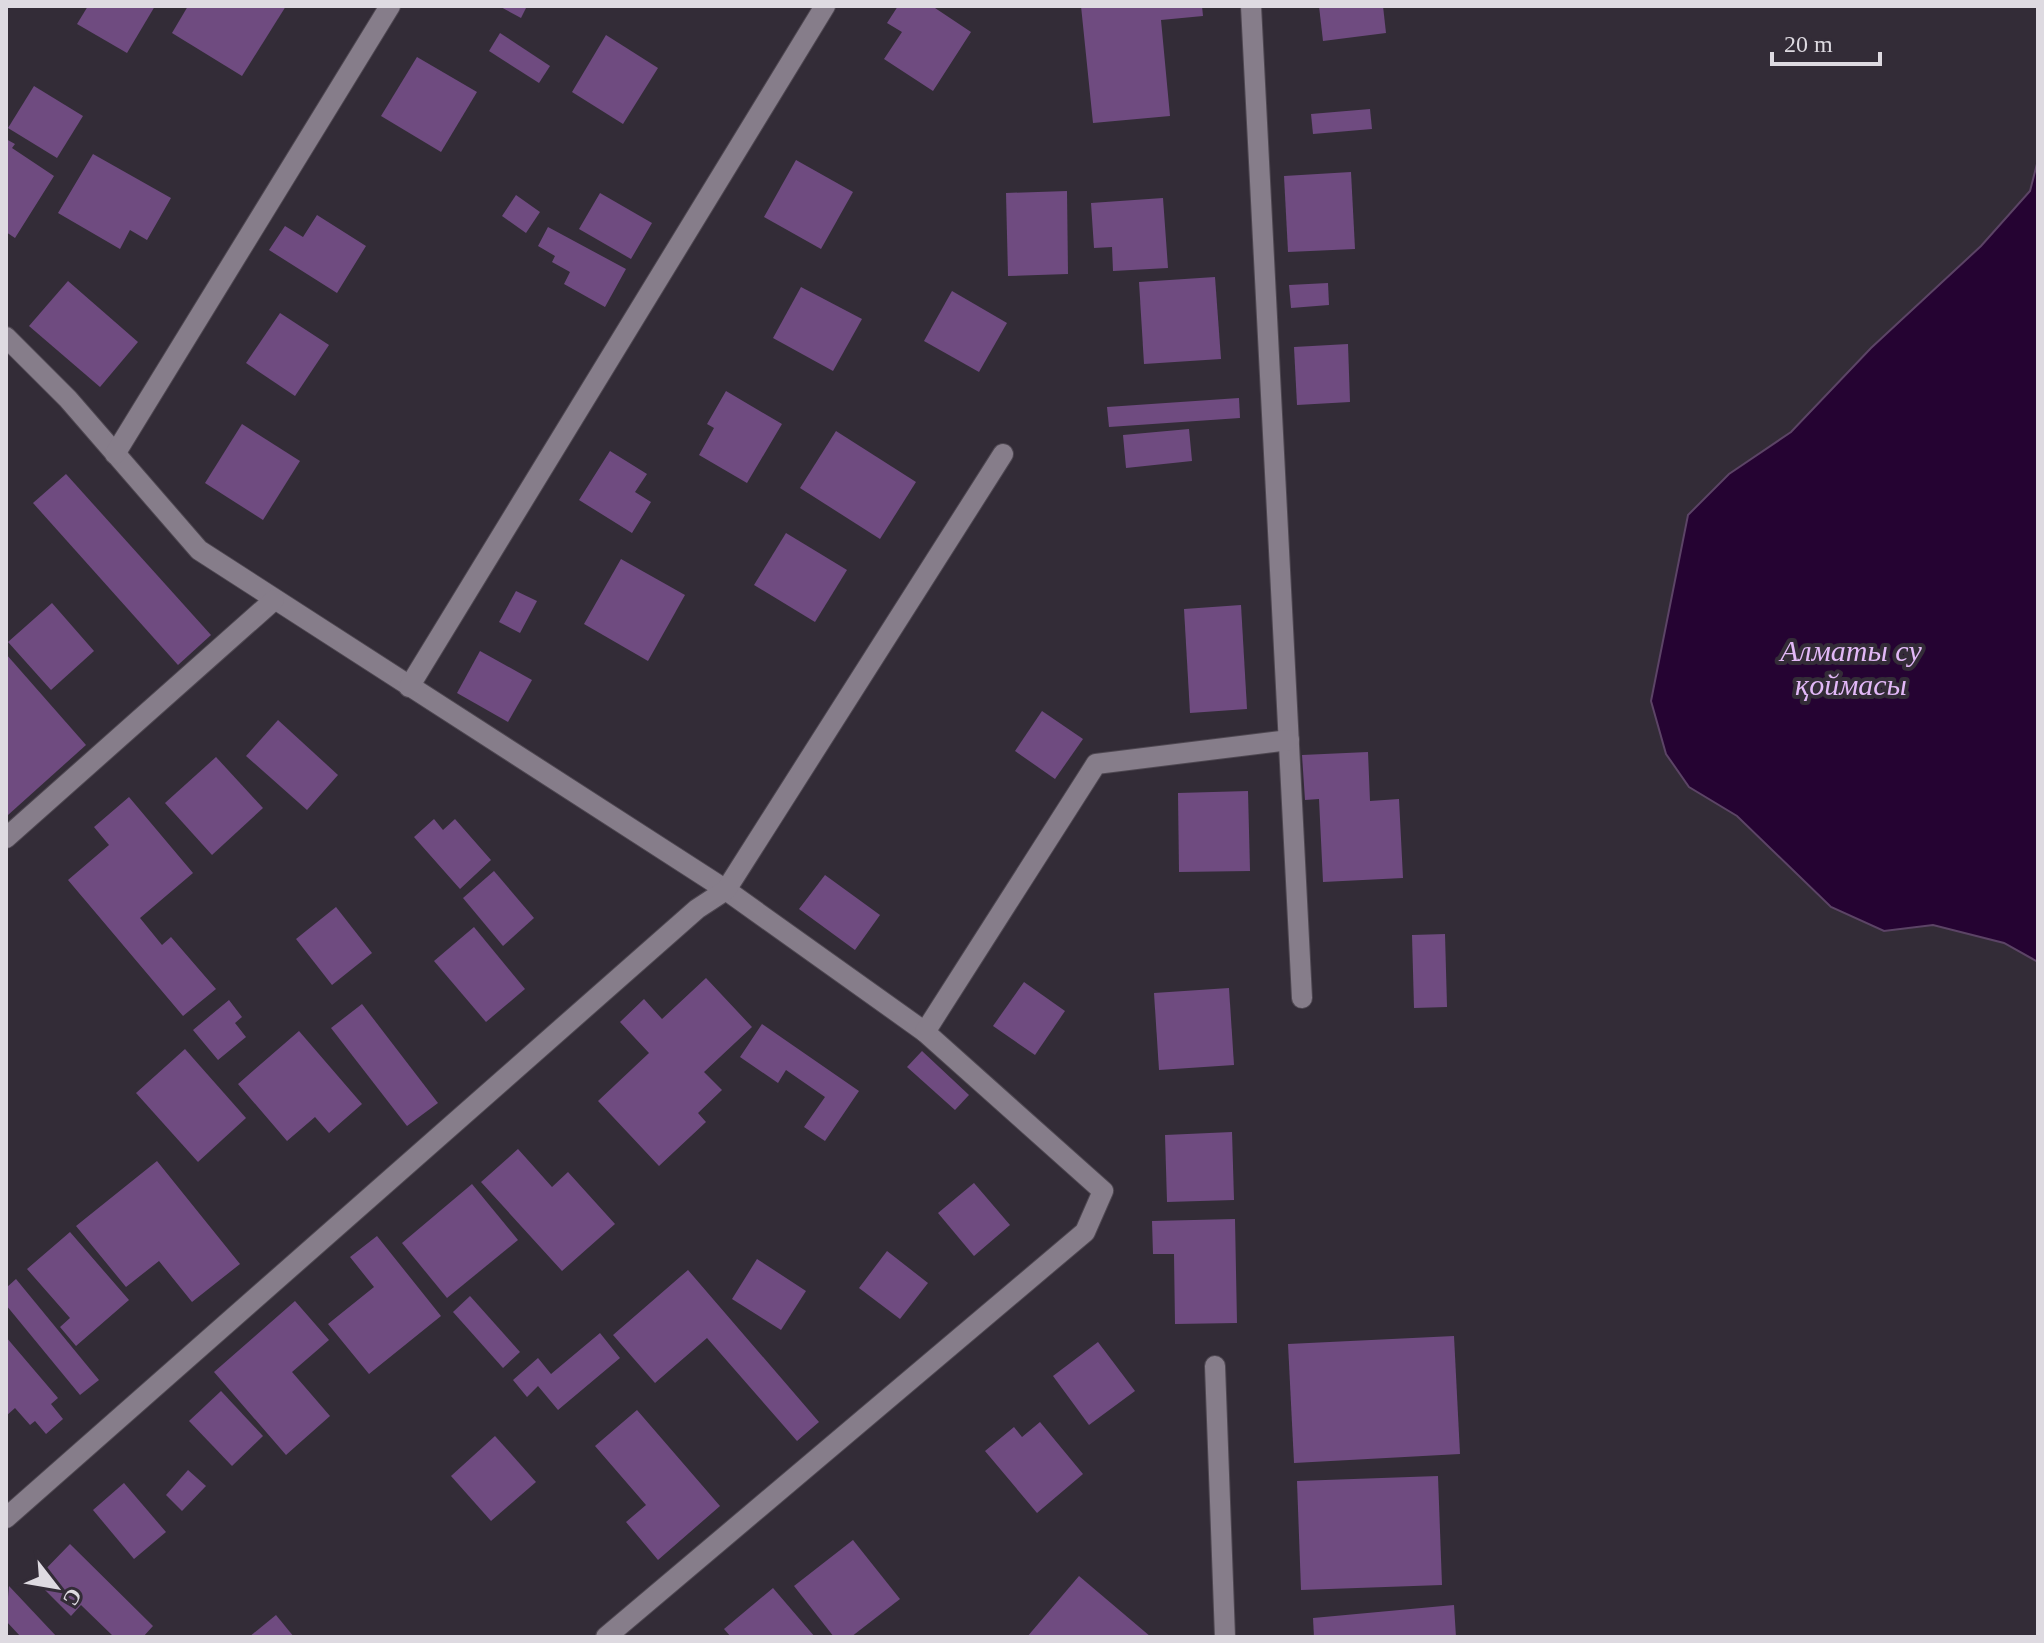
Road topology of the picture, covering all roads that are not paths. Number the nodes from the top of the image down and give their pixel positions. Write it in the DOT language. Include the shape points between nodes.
graph roads {
  1 [pos="390,6"];
  2 [pos="825,6"];
  3 [pos="1251,6"];
  4 [pos="6,337"];
  5 [pos="115,454"];
  6 [pos="1003,454"];
  7 [pos="274,600"];
  8 [pos="409,687"];
  9 [pos="1289,740"];
  10 [pos="6,838"];
  11 [pos="726,890"];
  12 [pos="1302,998"];
  13 [pos="925,1032"];
  14 [pos="1215,1366"];
  15 [pos="6,1518"];
  16 [pos="606,1637"];
  17 [pos="1225,1637"];
  1 -- 5 [label="street"];
  2 -- 8 [label="street"];
  3 -- 9 [label="street"];
  4 -- 5 [label="street"];
  5 -- 7 [label="street" via="199,550"];
  6 -- 11 [label="street"];
  7 -- 8 [label="street"];
  7 -- 10 [label="street"];
  8 -- 11 [label="street"];
  9 -- 12 [label="street"];
  9 -- 13 [label="street" via="1096,764"];
  11 -- 13 [label="street"];
  11 -- 15 [label="street" via="685,919"];
  13 -- 16 [label="street" via="1103,1191 1085,1232"];
  14 -- 17 [label="street"];
}
